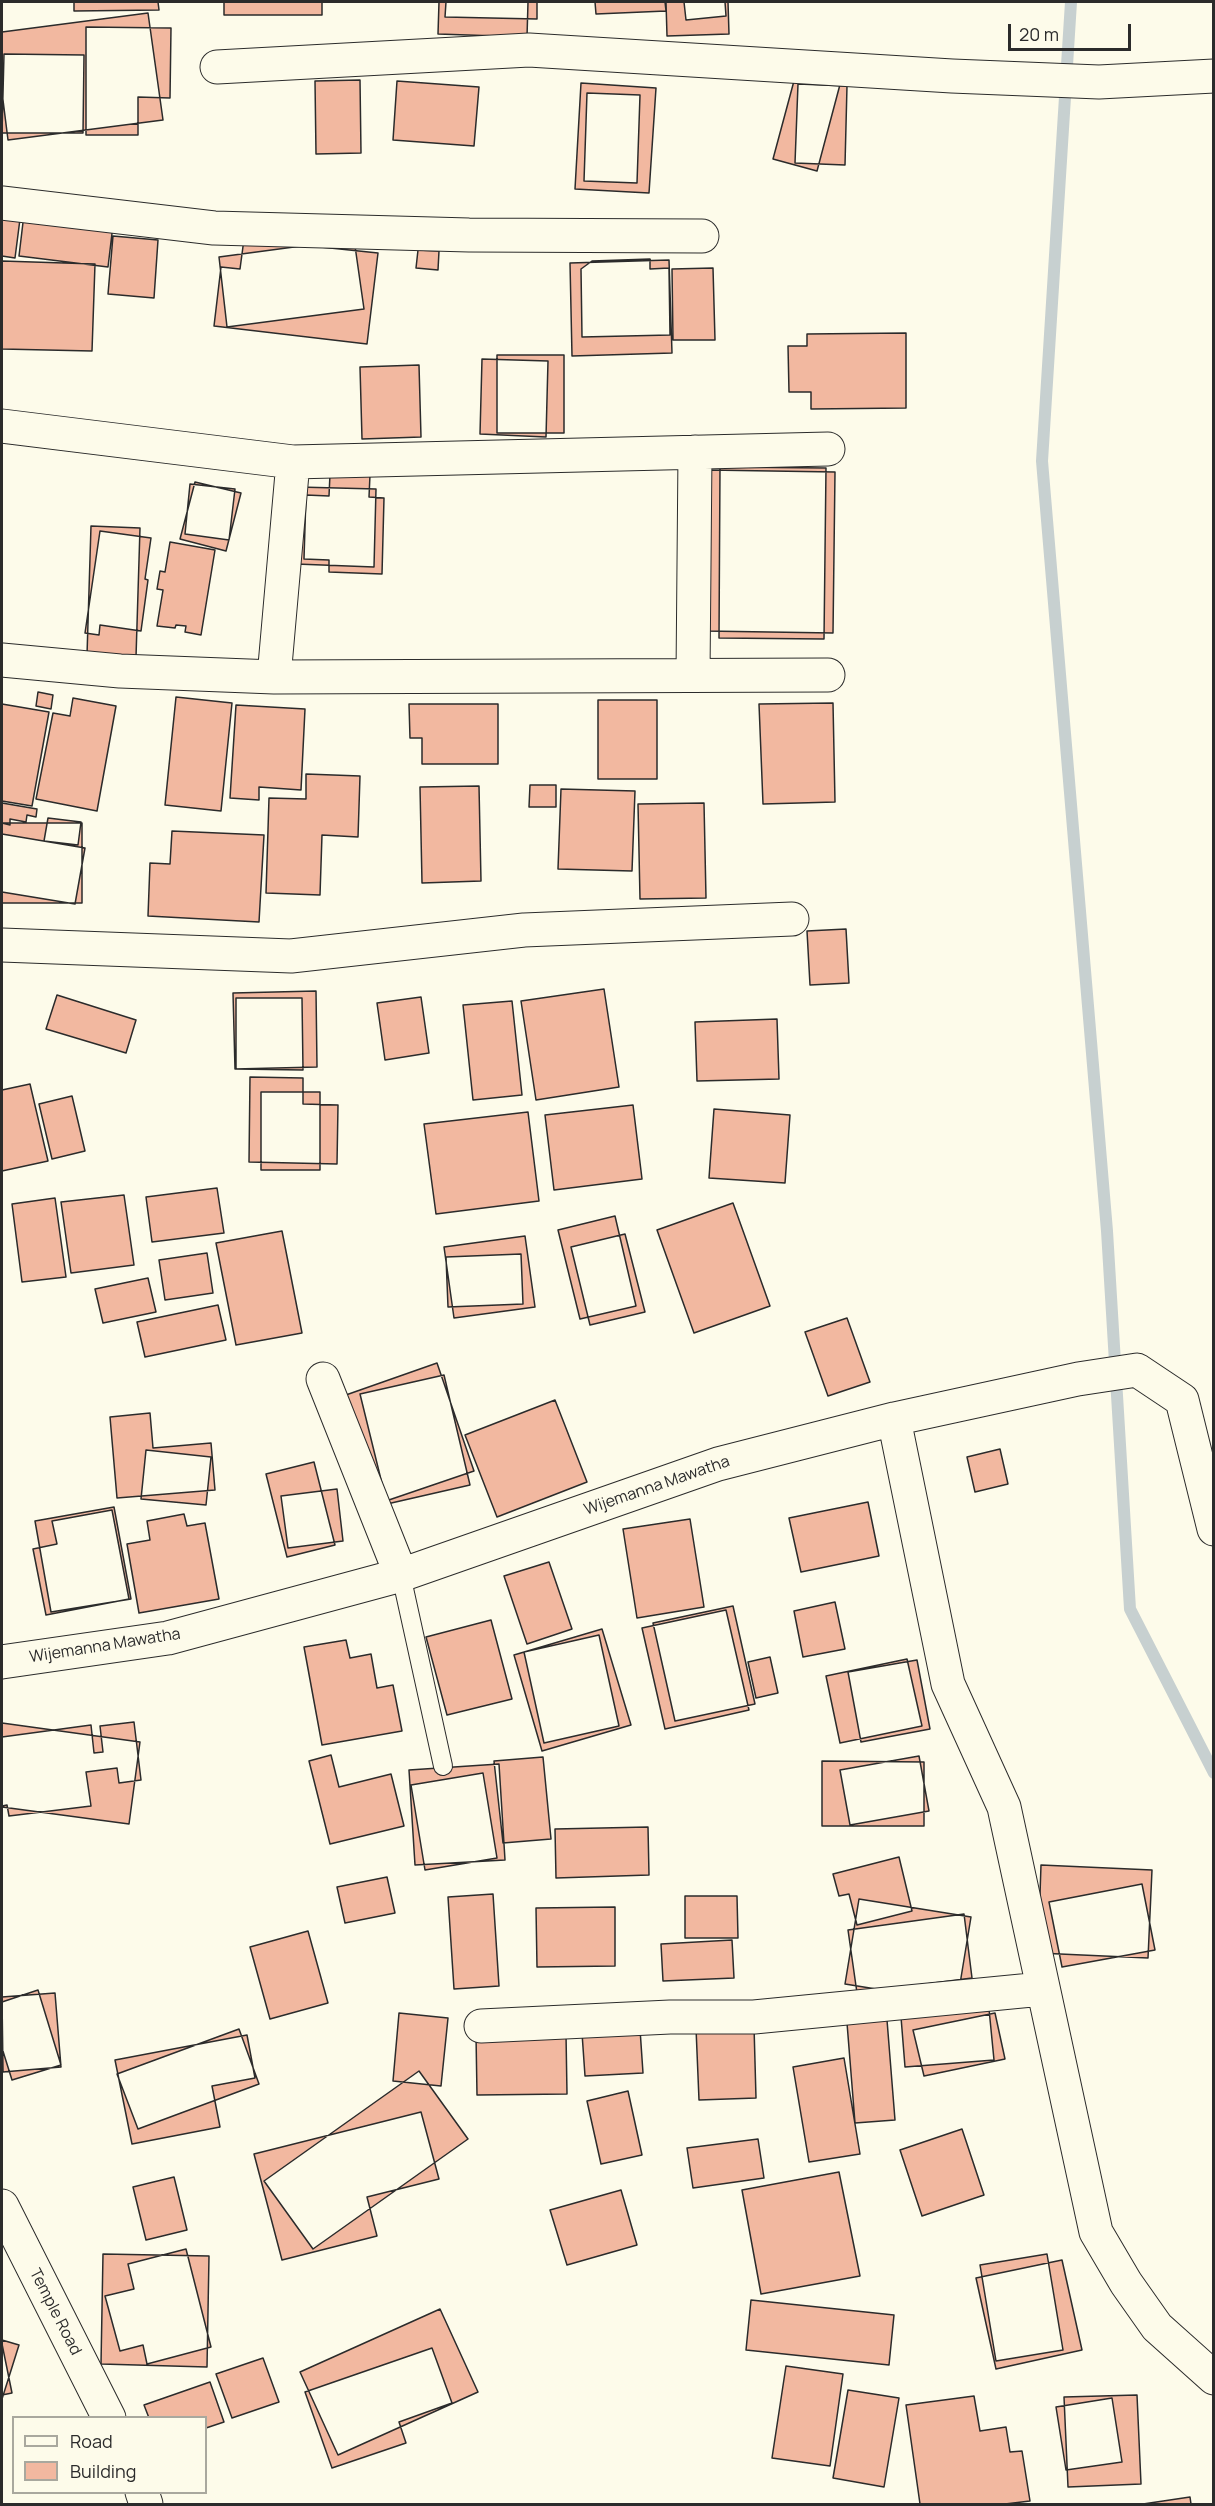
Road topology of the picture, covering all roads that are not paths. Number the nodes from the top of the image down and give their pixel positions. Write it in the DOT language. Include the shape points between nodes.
graph roads {
  1 [pos="217,67"];
  2 [pos="1214,76"];
  3 [pos="2,203"];
  4 [pos="702,236"];
  5 [pos="2,426"];
  6 [pos="828,449"];
  7 [pos="695,452"];
  8 [pos="293,462"];
  9 [pos="2,660"];
  10 [pos="693,675"];
  11 [pos="828,675"];
  12 [pos="274,677"];
  13 [pos="792,919"];
  14 [pos="2,945"];
  15 [pos="323,1379"];
  16 [pos="1182,1400"];
  17 [pos="894,1419"];
  18 [pos="1214,1420"];
  19 [pos="1214,1530"];
  20 [pos="401,1575"];
  21 [pos="2,1662"];
  22 [pos="443,1766"];
  23 [pos="1042,1989"];
  24 [pos="480,2026"];
  25 [pos="2,2206"];
  26 [pos="1214,2378"];
  27 [pos="108,2416"];
  1 -- 2 [label="street" via="529,50 1099,82"];
  3 -- 4 [label="street" via="214,228"];
  5 -- 8 [label="street"];
  6 -- 7 [label="street"];
  7 -- 8 [label="street"];
  7 -- 10 [label="street"];
  8 -- 12 [label="street"];
  9 -- 12 [label="street"];
  10 -- 11 [label="street"];
  10 -- 12 [label="street"];
  13 -- 14 [label="street" via="524,930 291,956"];
  15 -- 20 [label="street"];
  16 -- 17 [label="street, Wijemanna Mawatha" via="1137,1370"];
  16 -- 18 [label="street, Wijemanna Mawatha"];
  16 -- 19 [label="street"];
  17 -- 20 [label="street, Wijemanna Mawatha" via="718,1464"];
  17 -- 23 [label="street" via="948,1684 1004,1807"];
  20 -- 21 [label="street, Wijemanna Mawatha" via="168,1638"];
  20 -- 22 [label="lane"];
  23 -- 24 [label="street" via="754,2017"];
  23 -- 26 [label="street" via="1096,2232 1157,2327"];
  25 -- 27 [label="street, Temple Road"];
}
